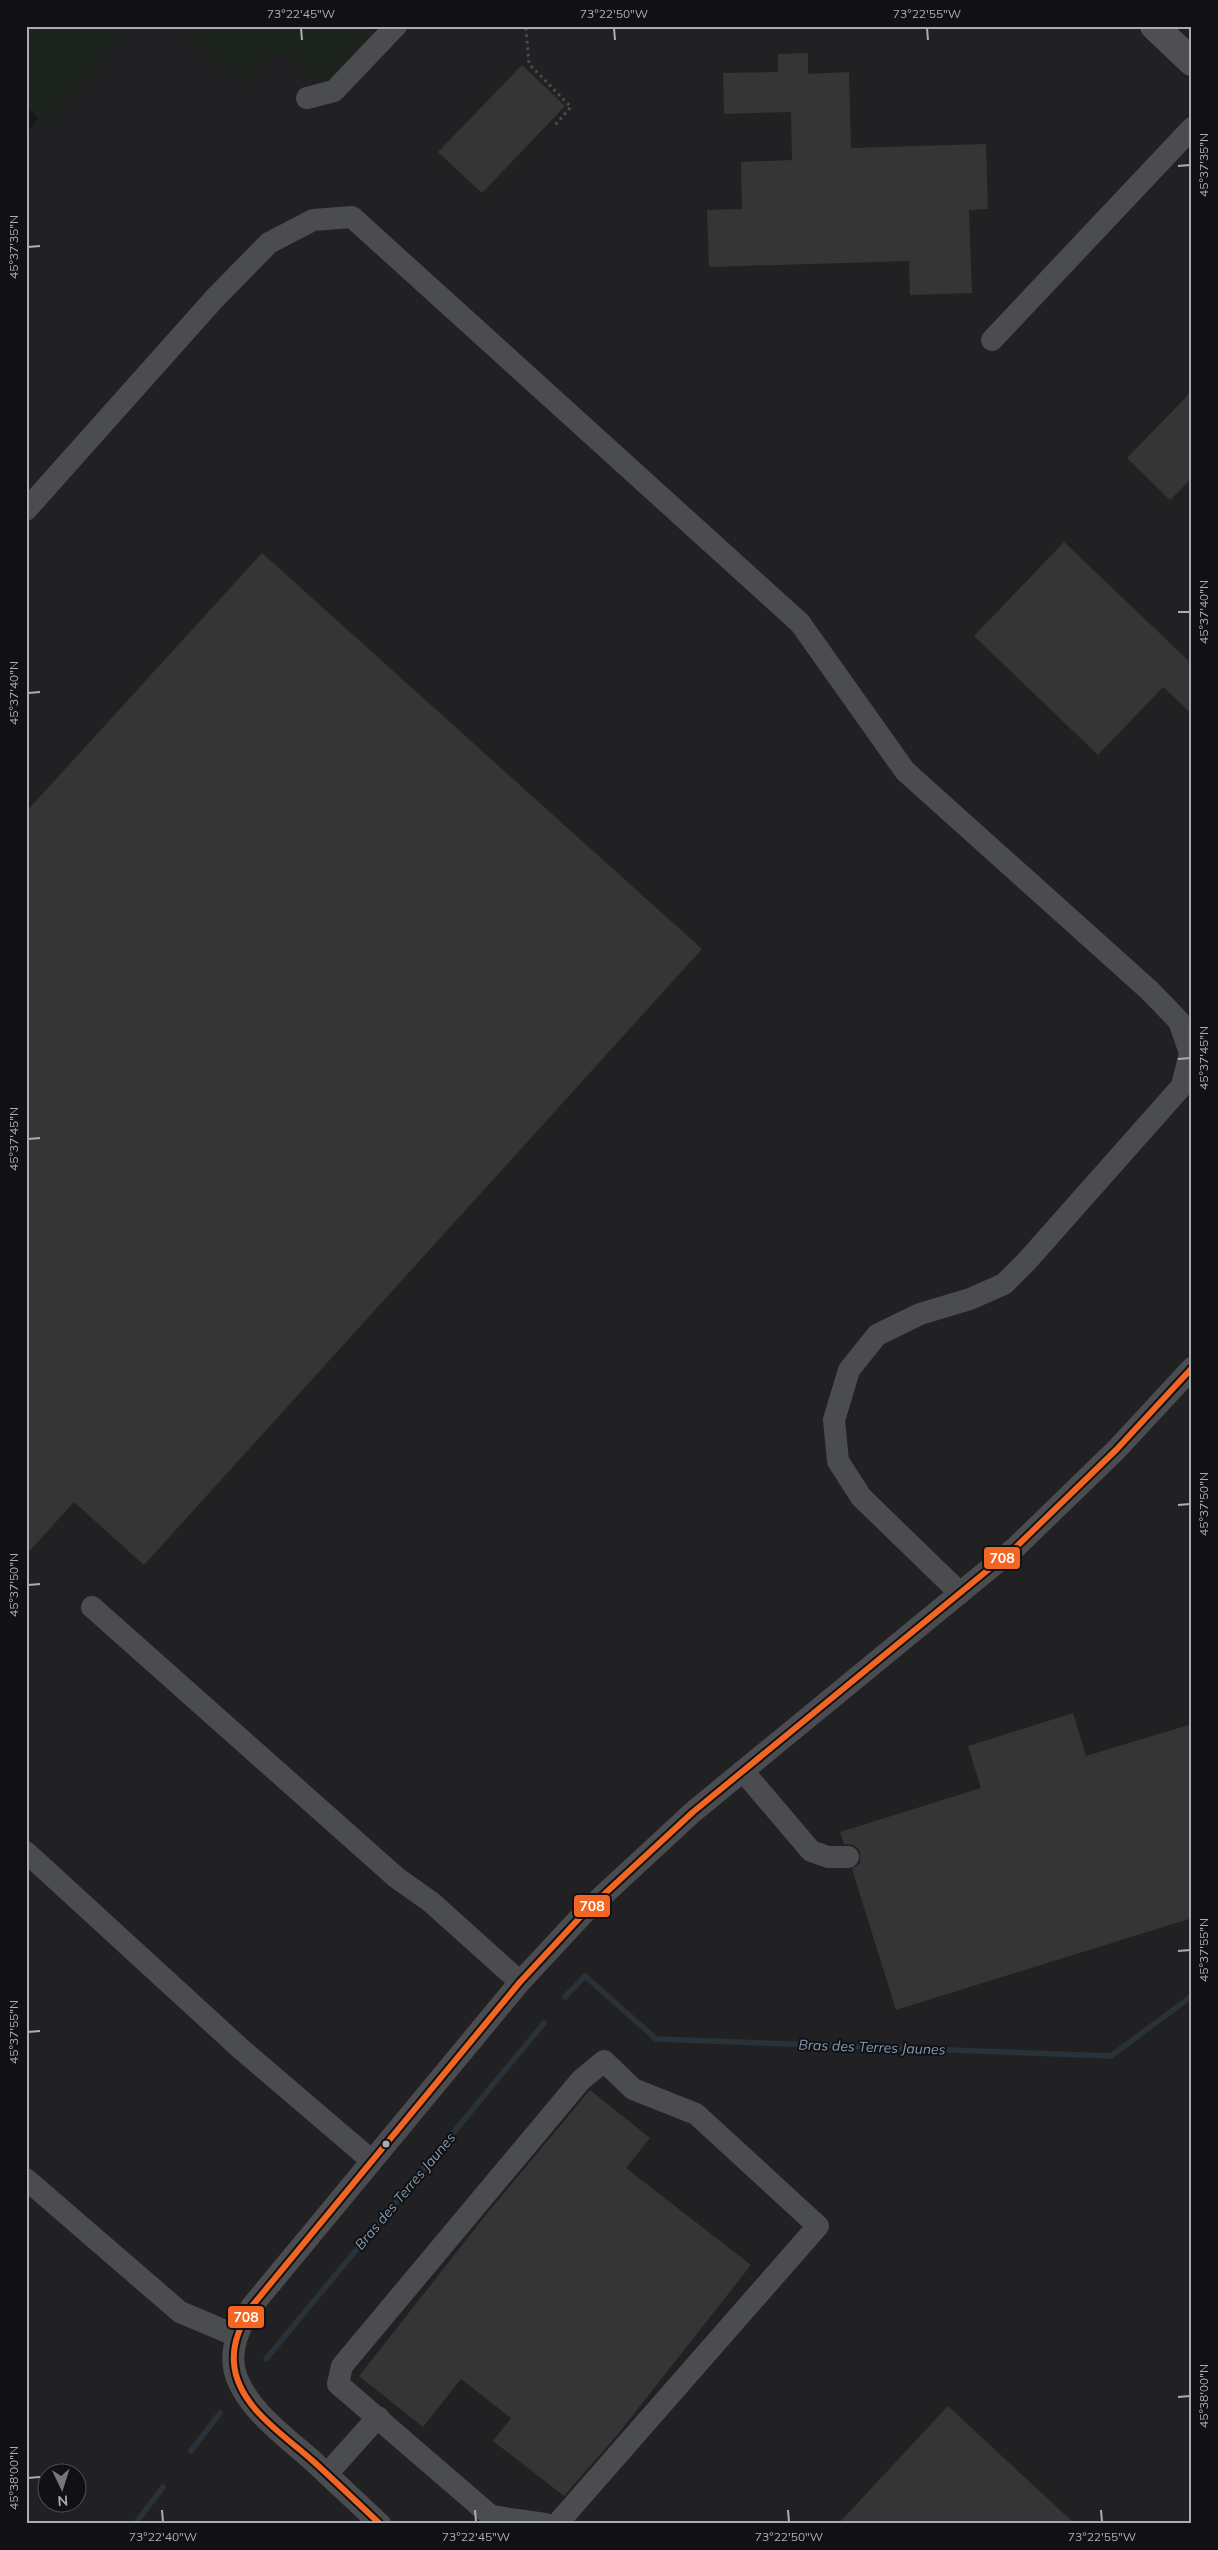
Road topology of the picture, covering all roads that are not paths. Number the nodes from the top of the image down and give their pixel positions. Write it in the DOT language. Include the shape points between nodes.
graph roads {
  1 [pos="396,26"];
  2 [pos="1154,26"];
  3 [pos="1192,62"];
  4 [pos="307,98"];
  5 [pos="1192,128"];
  6 [pos="992,340"];
  7 [pos="26,510"];
  8 [pos="1192,1368"];
  9 [pos="960,1593"];
  10 [pos="92,1607"];
  11 [pos="743,1771"];
  12 [pos="26,1852"];
  13 [pos="848,1857"];
  14 [pos="520,1982"];
  15 [pos="372,2160"];
  16 [pos="26,2179"];
  17 [pos="237,2336"];
  18 [pos="378,2417"];
  19 [pos="327,2474"];
  20 [pos="488,2520"];
  21 [pos="380,2524"];
  22 [pos="545,2524"];
  23 [pos="557,2524"];
  1 -- 4 [label="street" via="334,91"];
  2 -- 3 [label="main road"];
  5 -- 6 [label="street"];
  7 -- 9 [label="street" via="215,298 269,243 313,220 352,217 800,623 905,771 1149,990 1179,1021 1190,1053 1182,1086 1027,1261 1004,1284 970,1299 920,1314 878,1335 849,1370 834,1420 838,1461 861,1497"];
  8 -- 9 [label="street" via="1087,1480 1016,1547"];
  9 -- 11 [label="street"];
  10 -- 14 [label="street"];
  11 -- 13 [label="street" via="811,1851 828,1857"];
  11 -- 14 [label="street" via="624,1873"];
  12 -- 15 [label="street" via="241,2049"];
  14 -- 15 [label="street"];
  15 -- 17 [label="street" via="259,2296"];
  16 -- 17 [label="street" via="180,2312"];
  17 -- 19 [label="street" via="234,2365 247,2395"];
  18 -- 19 [label="street"];
  18 -- 20 [label="street"];
  18 -- 23 [label="street" via="338,2384 342,2366 581,2080 604,2062 633,2089 696,2114 818,2226"];
  19 -- 21 [label="street"];
  20 -- 22 [label="street"];
}
